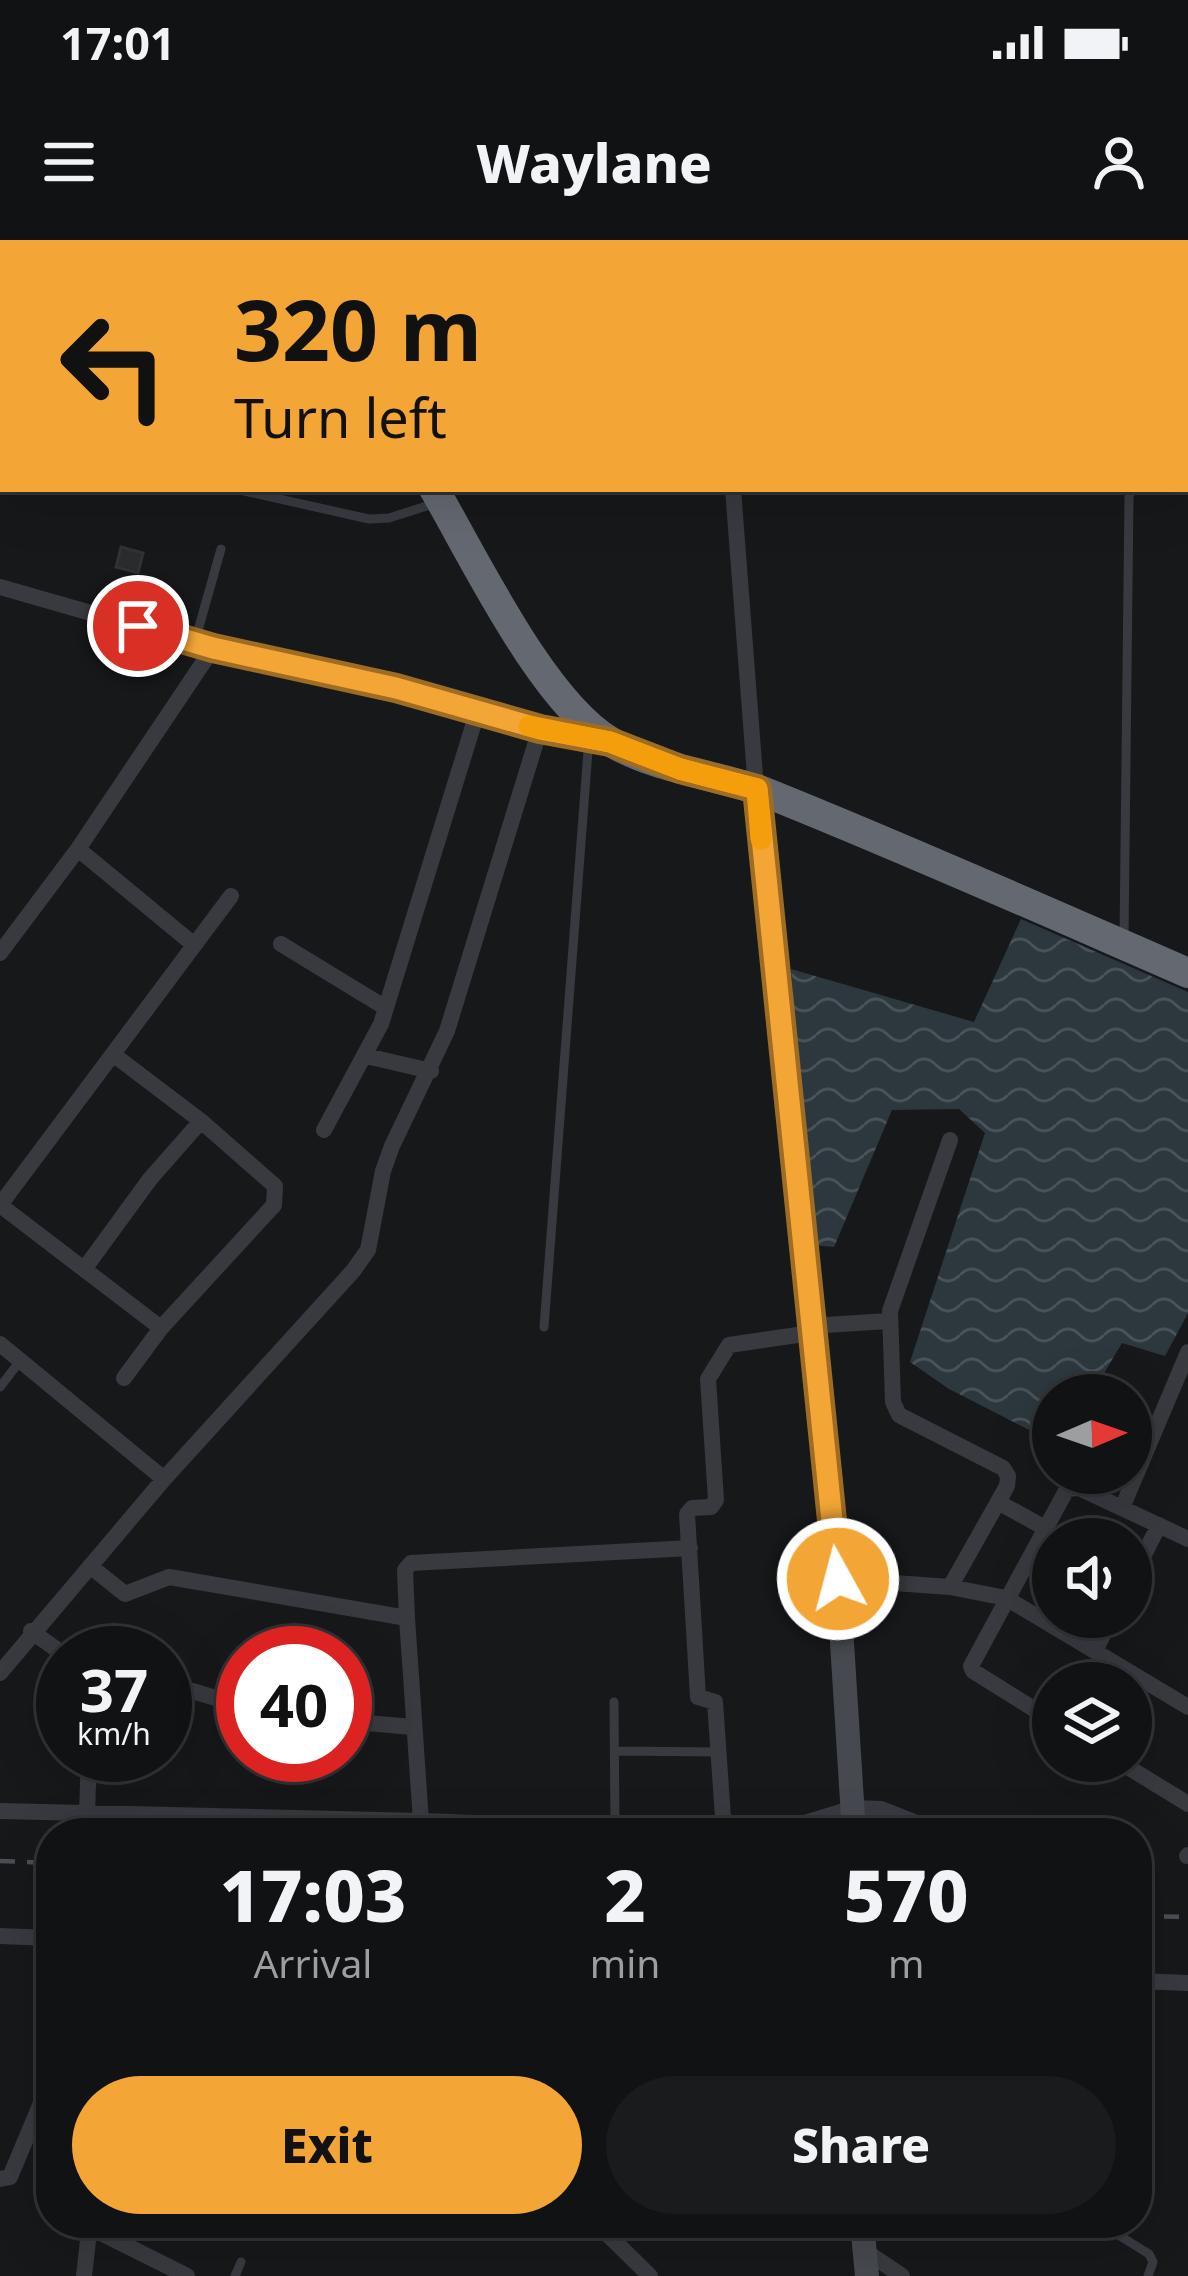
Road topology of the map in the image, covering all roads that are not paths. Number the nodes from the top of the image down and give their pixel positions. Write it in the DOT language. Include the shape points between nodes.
graph roads {
  1 [pos="248,492"];
  2 [pos="733,492"];
  3 [pos="1131,492"];
  4 [pos="438,495"];
  5 [pos="221,549"];
  6 [pos="0,587"];
  7 [pos="194,643"];
  8 [pos="213,648"];
  9 [pos="477,713"];
  10 [pos="540,729"];
  11 [pos="600,740"];
  12 [pos="757,789"];
  13 [pos="78,849"];
  14 [pos="231,896"];
  15 [pos="193,944"];
  16 [pos="281,944"];
  17 [pos="1124,945"];
  18 [pos="0,952"];
  19 [pos="1188,974"];
  20 [pos="386,1008"];
  21 [pos="115,1055"];
  22 [pos="366,1056"];
  23 [pos="431,1071"];
  24 [pos="201,1121"];
  25 [pos="324,1130"];
  26 [pos="950,1140"];
  27 [pos="85,1268"];
  28 [pos="888,1321"];
  29 [pos="544,1327"];
  30 [pos="160,1328"];
  31 [pos="810,1330"];
  32 [pos="0,1344"];
  33 [pos="1188,1352"];
  34 [pos="20,1360"];
  35 [pos="124,1378"];
  36 [pos="0,1387"];
  37 [pos="164,1479"];
  38 [pos="998,1502"];
  39 [pos="1122,1508"];
  40 [pos="1051,1518"];
  41 [pos="1032,1521"];
  42 [pos="1159,1526"];
  43 [pos="1188,1539"];
  44 [pos="1152,1540"];
  45 [pos="690,1548"];
  46 [pos="1032,1551"];
  47 [pos="90,1566"];
  48 [pos="838,1579"];
  49 [pos="950,1587"];
  50 [pos="1006,1598"];
  51 [pos="407,1618"];
  52 [pos="31,1631"];
  53 [pos="36,1635"];
  54 [pos="1102,1638"];
  55 [pos="1096,1649"];
  56 [pos="0,1673"];
  57 [pos="614,1702"];
  58 [pos="1188,1707"];
  59 [pos="1032,1708"];
  60 [pos="372,1723"];
  61 [pos="412,1727"];
  62 [pos="616,1751"];
  63 [pos="718,1752"];
  64 [pos="88,1782"];
  65 [pos="1152,1782"];
  66 [pos="1188,1804"];
  67 [pos="0,1811"];
  68 [pos="87,1813"];
  69 [pos="296,1818"];
  70 [pos="421,1818"];
  71 [pos="615,1818"];
  72 [pos="723,1818"];
  73 [pos="854,1818"];
  74 [pos="861,1818"];
  75 [pos="903,1818"];
  76 [pos="0,1936"];
  77 [pos="36,1937"];
  78 [pos="1152,1982"];
  79 [pos="1188,1983"];
  80 [pos="36,2115"];
  81 [pos="0,2179"];
  82 [pos="88,2238"];
  83 [pos="114,2238"];
  84 [pos="611,2238"];
  85 [pos="1123,2238"];
  86 [pos="241,2262"];
  87 [pos="866,2263"];
  88 [pos="85,2276"];
  89 [pos="188,2276"];
  90 [pos="235,2276"];
  91 [pos="650,2276"];
  92 [pos="902,2276"];
  93 [pos="1148,2276"];
  1 -- 4 [label="lane" via="369,519"];
  2 -- 12 [label="street"];
  3 -- 17 [label="lane"];
  4 -- 11 [label="highway" via="540,669"];
  5 -- 7 [label="lane"];
  6 -- 7 [label="street"];
  7 -- 8 [label="street"];
  8 -- 9 [label="street"];
  8 -- 13 [label="street"];
  9 -- 10 [label="street"];
  9 -- 20 [label="street"];
  10 -- 11 [label="street"];
  10 -- 23 [label="street"];
  11 -- 12 [label="highway"];
  11 -- 29 [label="lane"];
  12 -- 17 [label="highway"];
  12 -- 31 [label="street"];
  13 -- 15 [label="street"];
  13 -- 18 [label="street"];
  14 -- 15 [label="street"];
  15 -- 21 [label="street"];
  16 -- 20 [label="street"];
  17 -- 19 [label="highway"];
  20 -- 22 [label="street"];
  21 -- 24 [label="street"];
  21 -- 27 [label="street" via="0,1205"];
  22 -- 23 [label="street"];
  22 -- 25 [label="street"];
  23 -- 37 [label="street" via="382,1171 368,1250"];
  24 -- 27 [label="street"];
  24 -- 30 [label="street" via="278,1196"];
  26 -- 28 [label="street"];
  27 -- 30 [label="street"];
  28 -- 31 [label="street"];
  28 -- 38 [label="street" via="895,1409 1004,1468 1007,1486"];
  30 -- 35 [label="street"];
  31 -- 45 [label="street" via="729,1345 716,1362 708,1379 716,1500 689,1510"];
  31 -- 48 [label="street"];
  32 -- 34 [label="street"];
  33 -- 39 [label="street"];
  34 -- 36 [label="lane"];
  34 -- 37 [label="street"];
  37 -- 47 [label="street"];
  38 -- 41 [label="street"];
  38 -- 49 [label="street"];
  39 -- 40 [label="street" via="1073,1487"];
  39 -- 42 [label="street"];
  42 -- 43 [label="street"];
  42 -- 44 [label="street"];
  45 -- 51 [label="street" via="411,1563"];
  45 -- 63 [label="street" via="698,1696 715,1702"];
  46 -- 50 [label="street"];
  47 -- 51 [label="street" via="125,1594 169,1577"];
  47 -- 52 [label="street"];
  48 -- 49 [label="street"];
  48 -- 73 [label="street"];
  49 -- 50 [label="street"];
  50 -- 55 [label="street"];
  50 -- 59 [label="street" via="970,1666"];
  51 -- 61 [label="street"];
  52 -- 53 [label="street"];
  52 -- 56 [label="street"];
  54 -- 55 [label="street"];
  55 -- 58 [label="street"];
  57 -- 62 [label="lane"];
  60 -- 61 [label="street"];
  61 -- 70 [label="street"];
  62 -- 63 [label="lane"];
  62 -- 71 [label="lane"];
  63 -- 72 [label="street"];
  64 -- 68 [label="street"];
  65 -- 66 [label="street"];
  67 -- 68 [label="street"];
  68 -- 69 [label="street"];
  74 -- 75 [label="street" via="881,1810"];
  76 -- 77 [label="street"];
  78 -- 79 [label="street"];
  80 -- 81 [label="street" via="10,2177"];
  82 -- 88 [label="street"];
  83 -- 89 [label="street"];
  84 -- 91 [label="street"];
  85 -- 93 [label="lane" via="1149,2254"];
  86 -- 90 [label="lane"];
  87 -- 92 [label="street"];
}
